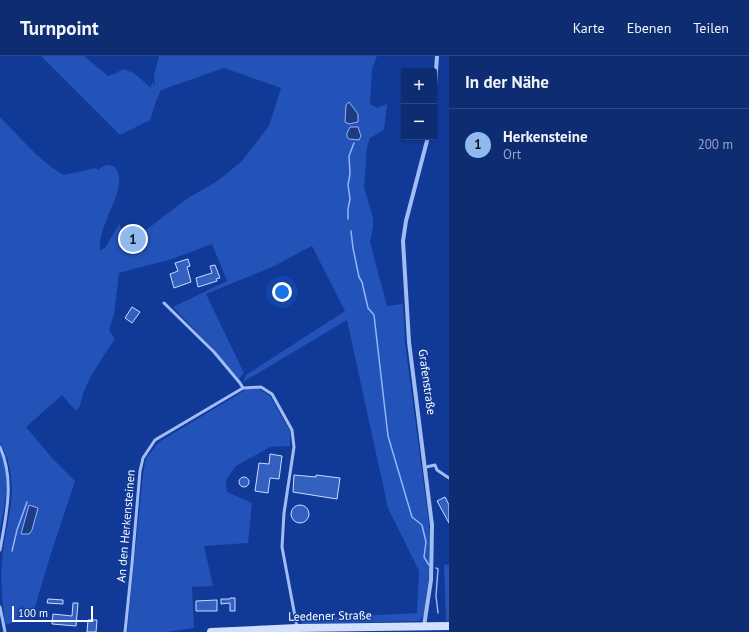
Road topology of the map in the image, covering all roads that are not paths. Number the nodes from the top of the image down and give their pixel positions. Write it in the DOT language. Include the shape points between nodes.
graph roads {
  1 [pos="437,56"];
  2 [pos="436,68"];
  3 [pos="427,140"];
  4 [pos="164,303"];
  5 [pos="243,388"];
  6 [pos="0,447"];
  7 [pos="426,467"];
  8 [pos="449,478"];
  9 [pos="0,550"];
  10 [pos="0,607"];
  11 [pos="449,626"];
  12 [pos="297,628"];
  13 [pos="424,629"];
  14 [pos="221,631"];
  15 [pos="5,632"];
  16 [pos="125,632"];
  17 [pos="211,632"];
  1 -- 2 [label="street"];
  3 -- 7 [label="street, Grafenstraße" via="403,241 409,342"];
  4 -- 5 [label="lane" via="214,352"];
  5 -- 12 [label="lane" via="261,387 272,394 292,430 294,448 284,513 282,547"];
  5 -- 16 [label="lane, An den Herkensteinen" via="155,440 142,458"];
  6 -- 9 [label="lane" via="8,473 8,500"];
  7 -- 8 [label="lane" via="435,465 437,470"];
  7 -- 13 [label="street, Grafenstraße" via="432,525 432,580"];
  10 -- 15 [label="lane"];
  11 -- 13 [label="street, Leedener Straße"];
  12 -- 13 [label="street, Leedener Straße"];
  12 -- 14 [label="street, Leedener Straße"];
  14 -- 17 [label="street, Leedener Straße"];
}
